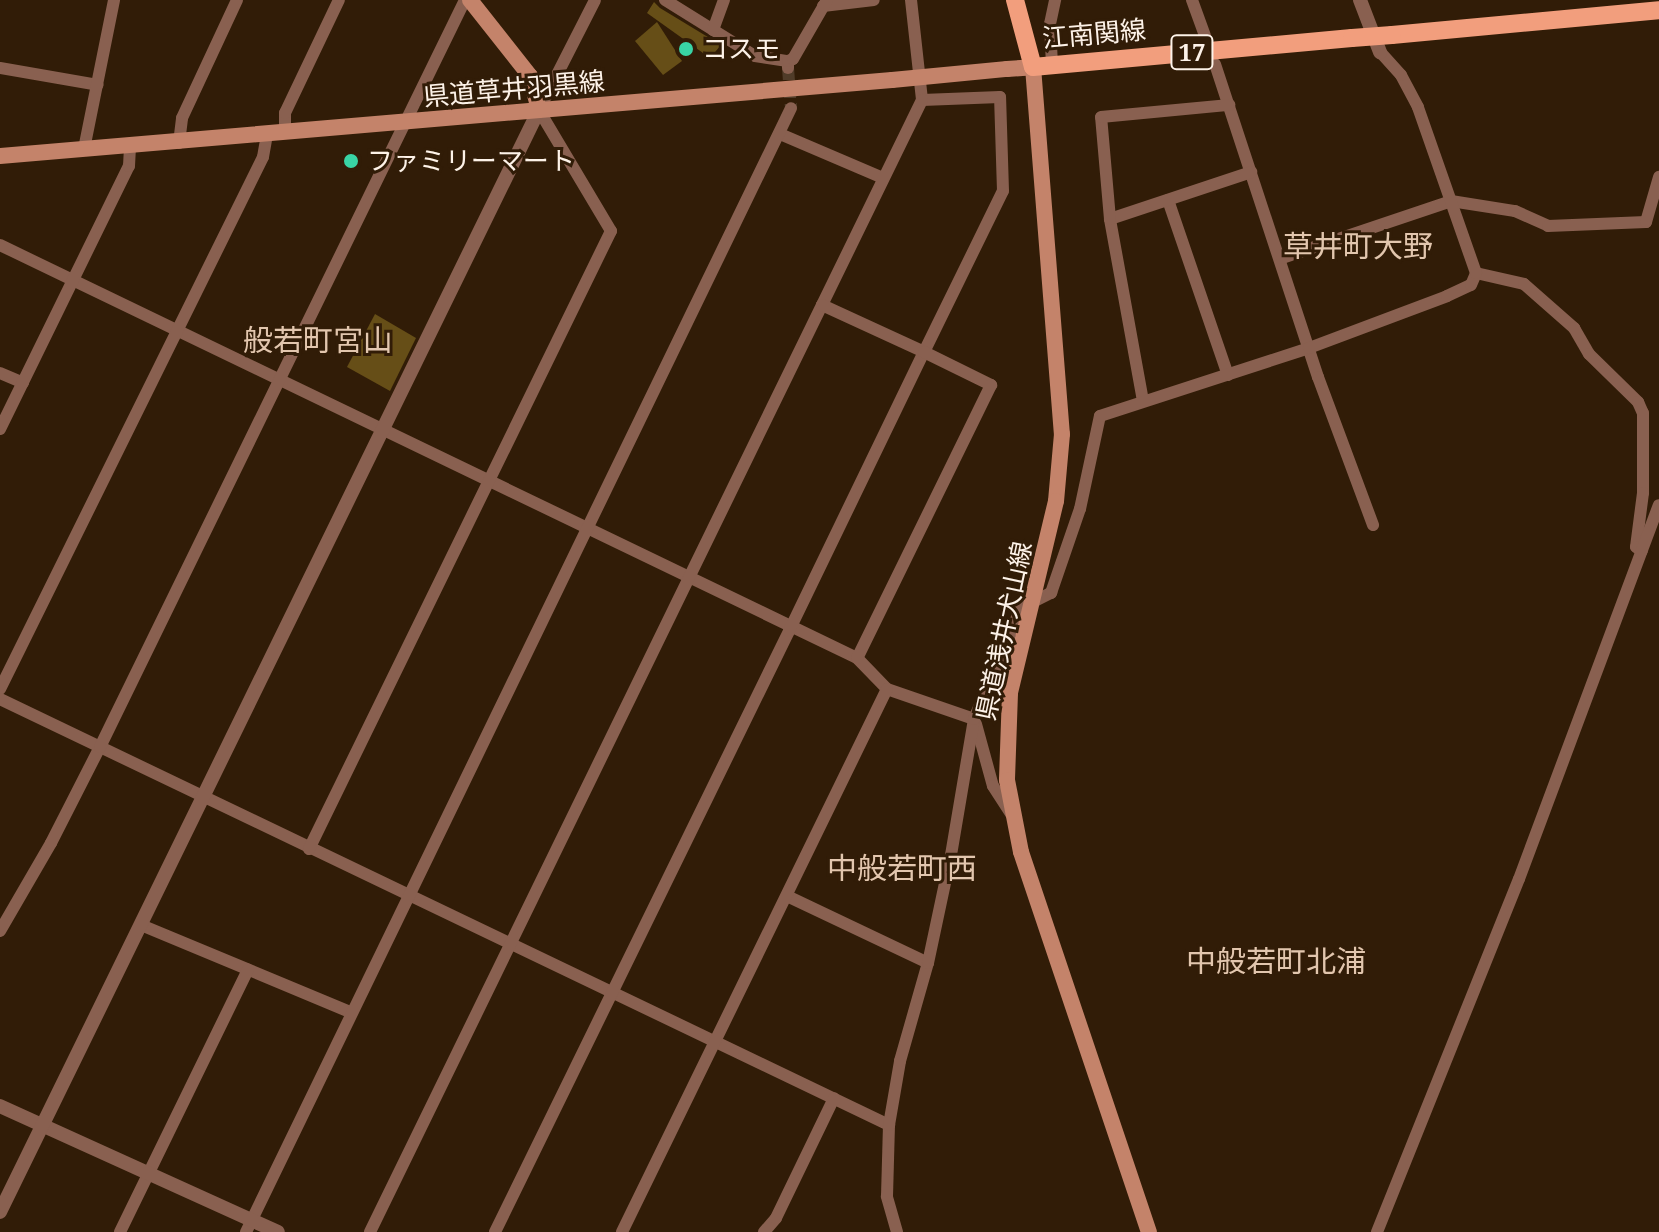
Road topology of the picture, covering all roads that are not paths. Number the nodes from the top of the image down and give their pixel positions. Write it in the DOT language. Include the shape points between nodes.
graph roads {
  1 [pos="114,0"];
  2 [pos="237,0"];
  3 [pos="339,0"];
  4 [pos="468,0"];
  5 [pos="595,0"];
  6 [pos="665,0"];
  7 [pos="724,0"];
  8 [pos="874,0"];
  9 [pos="911,0"];
  10 [pos="1015,0"];
  11 [pos="1055,0"];
  12 [pos="1192,0"];
  13 [pos="1361,0"];
  14 [pos="825,3"];
  15 [pos="1616,6"];
  16 [pos="1659,10"];
  17 [pos="713,30"];
  18 [pos="1205,36"];
  19 [pos="1380,52"];
  20 [pos="1215,64"];
  21 [pos="1052,65"];
  22 [pos="1033,67"];
  23 [pos="0,68"];
  24 [pos="98,85"];
  25 [pos="922,100"];
  26 [pos="1229,105"];
  27 [pos="791,108"];
  28 [pos="539,110"];
  29 [pos="405,122"];
  30 [pos="285,133"];
  31 [pos="780,134"];
  32 [pos="267,135"];
  33 [pos="179,143"];
  34 [pos="130,146"];
  35 [pos="84,149"];
  36 [pos="0,156"];
  37 [pos="1251,172"];
  38 [pos="1659,177"];
  39 [pos="883,178"];
  40 [pos="1168,200"];
  41 [pos="1451,201"];
  42 [pos="1110,219"];
  43 [pos="0,245"];
  44 [pos="1282,258"];
  45 [pos="1476,273"];
  46 [pos="74,281"];
  47 [pos="822,305"];
  48 [pos="178,331"];
  49 [pos="1309,348"];
  50 [pos="924,352"];
  51 [pos="0,373"];
  52 [pos="1228,375"];
  53 [pos="281,379"];
  54 [pos="23,383"];
  55 [pos="1143,401"];
  56 [pos="383,428"];
  57 [pos="0,429"];
  58 [pos="488,479"];
  59 [pos="1659,505"];
  60 [pos="1373,525"];
  61 [pos="587,528"];
  62 [pos="1642,551"];
  63 [pos="690,576"];
  64 [pos="1032,605"];
  65 [pos="791,626"];
  66 [pos="857,658"];
  67 [pos="0,689"];
  68 [pos="887,689"];
  69 [pos="0,699"];
  70 [pos="974,719"];
  71 [pos="100,747"];
  72 [pos="203,796"];
  73 [pos="1013,817"];
  74 [pos="309,849"];
  75 [pos="406,895"];
  76 [pos="787,896"];
  77 [pos="141,925"];
  78 [pos="0,931"];
  79 [pos="510,945"];
  80 [pos="928,963"];
  81 [pos="248,970"];
  82 [pos="611,994"];
  83 [pos="350,1012"];
  84 [pos="713,1044"];
  85 [pos="834,1098"];
  86 [pos="0,1106"];
  87 [pos="43,1125"];
  88 [pos="889,1125"];
  89 [pos="149,1173"];
  90 [pos="0,1212"];
  91 [pos="249,1226"];
  92 [pos="120,1232"];
  93 [pos="278,1232"];
  94 [pos="370,1232"];
  95 [pos="495,1232"];
  96 [pos="622,1232"];
  97 [pos="764,1232"];
  98 [pos="897,1232"];
  99 [pos="1149,1232"];
  100 [pos="1377,1232"];
  1 -- 24 [label="street"];
  2 -- 33 [label="street" via="182,118"];
  3 -- 30 [label="street" via="285,113"];
  4 -- 28 [label="main road" via="530,76"];
  4 -- 29 [label="street"];
  5 -- 28 [label="street"];
  6 -- 17 [label="street"];
  7 -- 17 [label="street"];
  8 -- 14 [label="street"];
  9 -- 25 [label="street"];
  10 -- 22 [label="main road, 江南関線"];
  11 -- 21 [label="street"];
  12 -- 18 [label="street"];
  13 -- 19 [label="street"];
  14 -- 17 [label="street" via="788,64 755,56"];
  15 -- 16 [label="main road, 江南関線 / 17"];
  15 -- 21 [label="main road, 江南関線 / 17, bridge" via="1392,35"];
  19 -- 41 [label="street" via="1413,96"];
  20 -- 26 [label="street"];
  21 -- 22 [label="main road, 江南関線 / 17"];
  22 -- 28 [label="main road, 県道草井羽黒線, bridge"];
  22 -- 64 [label="main road, 県道浅井犬山線" via="1062,434 1056,501"];
  23 -- 24 [label="street"];
  24 -- 35 [label="street"];
  25 -- 39 [label="street"];
  25 -- 50 [label="street" via="1000,97 1003,191"];
  26 -- 37 [label="street"];
  26 -- 42 [label="street" via="1101,117"];
  27 -- 31 [label="street"];
  28 -- 29 [label="main road, 県道草井羽黒線"];
  28 -- 56 [label="street"];
  28 -- 58 [label="street" via="611,231"];
  29 -- 30 [label="main road, 県道草井羽黒線"];
  29 -- 53 [label="street"];
  30 -- 32 [label="main road, 県道草井羽黒線"];
  31 -- 39 [label="street"];
  31 -- 61 [label="street"];
  32 -- 33 [label="main road, 県道草井羽黒線"];
  32 -- 48 [label="street" via="263,157"];
  33 -- 34 [label="main road, 県道草井羽黒線"];
  34 -- 35 [label="main road, 県道草井羽黒線"];
  34 -- 46 [label="street" via="129,166"];
  35 -- 36 [label="main road, 県道草井羽黒線"];
  37 -- 40 [label="street"];
  37 -- 44 [label="street"];
  38 -- 41 [label="street" via="1646,222 1548,226 1515,211"];
  39 -- 47 [label="street"];
  40 -- 42 [label="street"];
  40 -- 52 [label="street"];
  41 -- 44 [label="street"];
  41 -- 45 [label="street"];
  42 -- 55 [label="street"];
  43 -- 46 [label="street"];
  44 -- 49 [label="street"];
  45 -- 49 [label="street" via="1471,285 1447,296"];
  45 -- 62 [label="street" via="1524,284 1574,328 1589,354 1638,402 1643,413 1643,493 1636,547"];
  46 -- 48 [label="street"];
  46 -- 54 [label="street"];
  47 -- 50 [label="street"];
  47 -- 63 [label="street"];
  48 -- 53 [label="street"];
  48 -- 67 [label="street"];
  49 -- 52 [label="street"];
  49 -- 60 [label="street"];
  50 -- 65 [label="street"];
  50 -- 66 [label="street" via="991,385"];
  51 -- 54 [label="street"];
  52 -- 55 [label="street"];
  53 -- 56 [label="street"];
  53 -- 71 [label="street"];
  54 -- 57 [label="street"];
  55 -- 64 [label="street" via="1100,416 1069,546 1051,593"];
  56 -- 58 [label="street"];
  56 -- 72 [label="street"];
  58 -- 61 [label="street"];
  58 -- 74 [label="street"];
  59 -- 62 [label="street"];
  61 -- 63 [label="street"];
  61 -- 75 [label="street"];
  62 -- 100 [label="street" via="1519,879"];
  63 -- 65 [label="street"];
  63 -- 79 [label="street"];
  64 -- 70 [label="street" via="1021,608"];
  64 -- 73 [label="main road, 県道浅井犬山線" via="1010,693 1006,741"];
  65 -- 66 [label="street"];
  65 -- 82 [label="street"];
  66 -- 68 [label="street"];
  68 -- 70 [label="street"];
  68 -- 76 [label="street"];
  69 -- 71 [label="street"];
  70 -- 73 [label="street" via="993,786"];
  70 -- 80 [label="street"];
  71 -- 72 [label="street"];
  71 -- 78 [label="street"];
  72 -- 74 [label="street"];
  72 -- 77 [label="street"];
  73 -- 99 [label="main road, 県道浅井犬山線"];
  74 -- 75 [label="street"];
  75 -- 79 [label="street"];
  75 -- 83 [label="street"];
  76 -- 80 [label="street"];
  76 -- 84 [label="street"];
  77 -- 81 [label="street"];
  77 -- 87 [label="street"];
  79 -- 82 [label="street"];
  79 -- 94 [label="street"];
  80 -- 88 [label="street" via="900,1061"];
  81 -- 83 [label="street"];
  81 -- 89 [label="street"];
  82 -- 84 [label="street"];
  82 -- 95 [label="street"];
  83 -- 91 [label="street"];
  84 -- 85 [label="street"];
  84 -- 96 [label="street"];
  85 -- 88 [label="street"];
  85 -- 97 [label="street" via="776,1218"];
  86 -- 87 [label="street"];
  87 -- 89 [label="street"];
  87 -- 90 [label="street"];
  88 -- 98 [label="street" via="887,1196"];
  89 -- 91 [label="street"];
  89 -- 92 [label="street"];
  91 -- 93 [label="street"];
}
